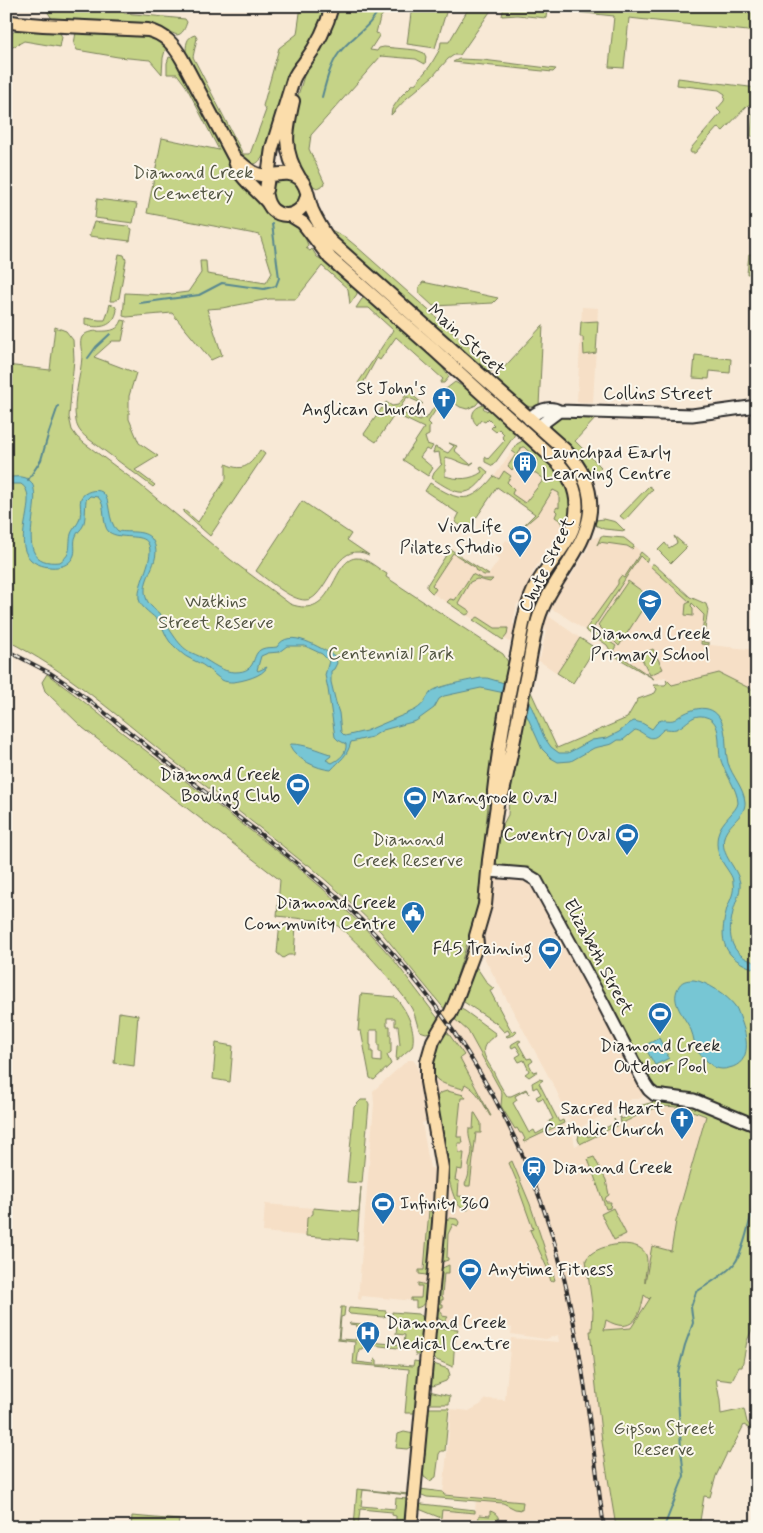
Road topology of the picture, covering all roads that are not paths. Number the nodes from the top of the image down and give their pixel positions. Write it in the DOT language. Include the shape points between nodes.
graph roads {
  1 [pos="332,6"];
  2 [pos="6,20"];
  3 [pos="303,65"];
  4 [pos="272,148"];
  5 [pos="235,159"];
  6 [pos="247,169"];
  7 [pos="274,175"];
  8 [pos="300,179"];
  9 [pos="307,196"];
  10 [pos="268,203"];
  11 [pos="290,215"];
  12 [pos="757,406"];
  13 [pos="534,422"];
  14 [pos="524,431"];
  15 [pos="575,522"];
  16 [pos="588,524"];
  17 [pos="517,653"];
  18 [pos="530,657"];
  19 [pos="498,798"];
  20 [pos="488,871"];
  21 [pos="753,1125"];
  22 [pos="411,1527"];
  1 -- 3 [label="main road" via="322,33"];
  2 -- 5 [label="main road" via="159,33 182,59"];
  3 -- 4 [label="main road" via="293,80"];
  3 -- 8 [label="main road" via="287,139 290,161"];
  4 -- 6 [label="main road" via="259,165"];
  4 -- 7 [label="main road"];
  5 -- 6 [label="main road"];
  5 -- 10 [label="main road" via="242,176"];
  6 -- 7 [label="main road" via="257,175"];
  7 -- 8 [label="main road" via="291,174"];
  7 -- 10 [label="main road" via="266,190"];
  8 -- 9 [label="main road" via="306,187"];
  9 -- 11 [label="main road" via="300,210"];
  9 -- 13 [label="main road, Main Street" via="330,241"];
  10 -- 11 [label="main road" via="275,212"];
  11 -- 14 [label="main road, Main Street" via="304,223 330,258"];
  12 -- 13 [label="street, Collins Street" via="692,415 559,411 554,408 536,413"];
  13 -- 14 [label="main road"];
  13 -- 16 [label="main road, Main Street" via="580,468 590,495"];
  14 -- 15 [label="main road, Main Street" via="570,478 576,497"];
  15 -- 16 [label="main road"];
  15 -- 17 [label="main road, Chute Street" via="533,591"];
  16 -- 18 [label="main road, Chute Street" via="542,608"];
  17 -- 18 [label="main road"];
  17 -- 19 [label="main road, Chute Street" via="494,791"];
  18 -- 19 [label="main road, Chute Street" via="503,792"];
  19 -- 20 [label="main road"];
  20 -- 21 [label="street, Elizabeth Street" via="526,874 536,880 653,1094 689,1099"];
  20 -- 22 [label="main road" via="485,910 476,936 464,956 447,1017 427,1057 426,1082 442,1175"];
}
